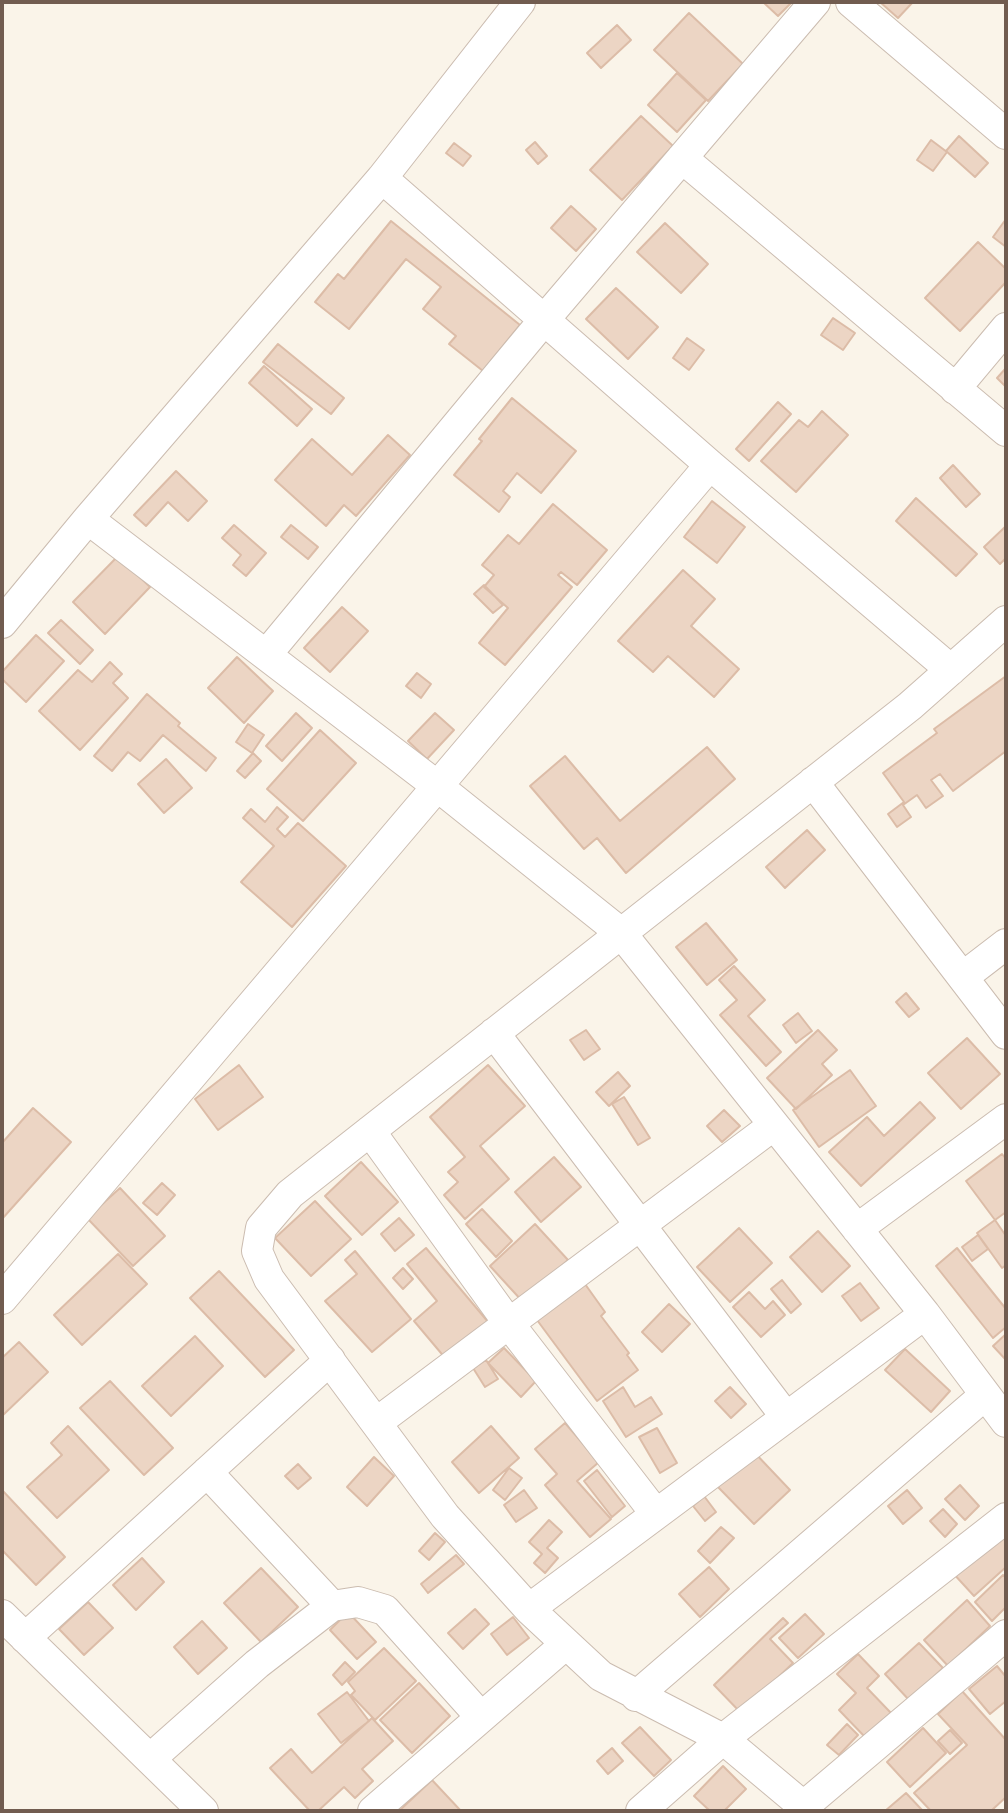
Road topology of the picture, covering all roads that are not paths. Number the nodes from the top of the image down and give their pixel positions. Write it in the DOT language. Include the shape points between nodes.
graph roads {
  1 [pos="520,2"];
  2 [pos="815,2"];
  3 [pos="851,2"];
  4 [pos="1006,134"];
  5 [pos="682,158"];
  6 [pos="382,178"];
  7 [pos="544,320"];
  8 [pos="1006,328"];
  9 [pos="955,389"];
  10 [pos="1006,432"];
  11 [pos="710,465"];
  12 [pos="88,519"];
  13 [pos="1006,621"];
  14 [pos="2,623"];
  15 [pos="267,655"];
  16 [pos="951,670"];
  17 [pos="813,782"];
  18 [pos="436,785"];
  19 [pos="621,933"];
  20 [pos="1006,944"];
  21 [pos="962,977"];
  22 [pos="494,1033"];
  23 [pos="1006,1034"];
  24 [pos="1006,1119"];
  25 [pos="774,1125"];
  26 [pos="370,1131"];
  27 [pos="640,1225"];
  28 [pos="857,1229"];
  29 [pos="2,1299"];
  30 [pos="925,1314"];
  31 [pos="510,1325"];
  32 [pos="330,1360"];
  33 [pos="985,1395"];
  34 [pos="786,1417"];
  35 [pos="1006,1422"];
  36 [pos="376,1423"];
  37 [pos="207,1472"];
  38 [pos="656,1514"];
  39 [pos="1006,1518"];
  40 [pos="332,1606"];
  41 [pos="529,1609"];
  42 [pos="2,1615"];
  43 [pos="1006,1635"];
  44 [pos="25,1638"];
  45 [pos="566,1644"];
  46 [pos="636,1696"];
  47 [pos="481,1717"];
  48 [pos="723,1739"];
  49 [pos="150,1759"];
  50 [pos="806,1809"];
  51 [pos="203,1811"];
  52 [pos="373,1811"];
  53 [pos="641,1811"];
  1 -- 6 [label="street"];
  2 -- 5 [label="street"];
  3 -- 4 [label="street"];
  5 -- 7 [label="street"];
  5 -- 9 [label="street"];
  6 -- 7 [label="street"];
  6 -- 12 [label="street"];
  7 -- 11 [label="street"];
  7 -- 15 [label="street"];
  8 -- 9 [label="street"];
  9 -- 10 [label="street"];
  11 -- 16 [label="street"];
  11 -- 18 [label="street"];
  12 -- 14 [label="street"];
  12 -- 15 [label="street"];
  13 -- 16 [label="street"];
  15 -- 18 [label="street"];
  16 -- 17 [label="street"];
  17 -- 19 [label="street"];
  17 -- 21 [label="street"];
  18 -- 19 [label="street"];
  18 -- 29 [label="street"];
  19 -- 22 [label="street"];
  19 -- 25 [label="street"];
  20 -- 21 [label="street"];
  21 -- 23 [label="street"];
  22 -- 26 [label="street"];
  22 -- 27 [label="street"];
  24 -- 28 [label="street"];
  25 -- 27 [label="street"];
  25 -- 28 [label="street"];
  26 -- 31 [label="street"];
  26 -- 32 [label="street" via="290,1194 261,1228 257,1251 269,1279"];
  27 -- 31 [label="street"];
  27 -- 34 [label="street"];
  28 -- 30 [label="street"];
  30 -- 33 [label="street"];
  30 -- 34 [label="street"];
  31 -- 36 [label="street"];
  31 -- 38 [label="street"];
  32 -- 36 [label="street"];
  32 -- 37 [label="street"];
  33 -- 35 [label="street"];
  33 -- 46 [label="street"];
  34 -- 38 [label="street"];
  36 -- 41 [label="street" via="445,1516"];
  37 -- 40 [label="street"];
  37 -- 44 [label="street"];
  38 -- 41 [label="street"];
  39 -- 48 [label="street"];
  40 -- 47 [label="street" via="358,1602 385,1610"];
  40 -- 49 [label="street" via="257,1664"];
  41 -- 45 [label="street"];
  42 -- 44 [label="street"];
  43 -- 50 [label="street"];
  44 -- 49 [label="street"];
  45 -- 46 [label="street" via="601,1676"];
  45 -- 47 [label="street"];
  46 -- 48 [label="street"];
  47 -- 52 [label="street"];
  48 -- 50 [label="street"];
  48 -- 53 [label="street"];
  49 -- 51 [label="street"];
}
